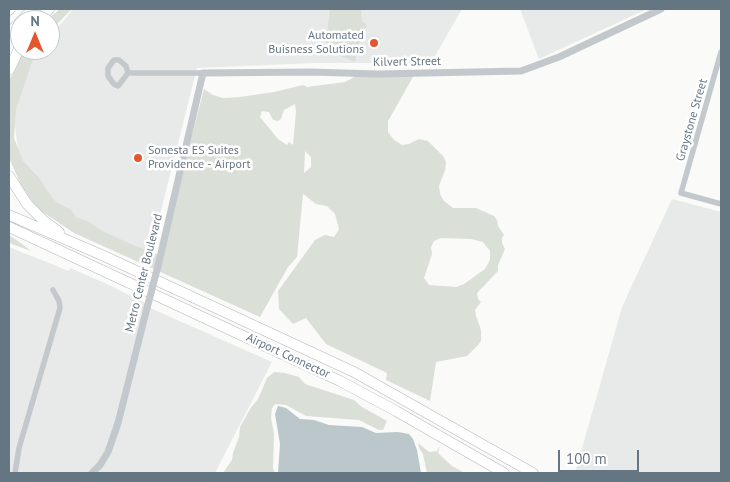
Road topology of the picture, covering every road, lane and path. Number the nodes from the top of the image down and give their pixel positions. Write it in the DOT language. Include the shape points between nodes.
graph roads {
  1 [pos="661,9"];
  2 [pos="721,52"];
  3 [pos="720,63"];
  4 [pos="128,73"];
  5 [pos="203,73"];
  6 [pos="9,176"];
  7 [pos="721,204"];
  8 [pos="9,215"];
  9 [pos="9,227"];
  10 [pos="9,233"];
  11 [pos="65,254"];
  12 [pos="104,256"];
  13 [pos="52,290"];
  14 [pos="103,461"];
  15 [pos="516,463"];
  16 [pos="15,473"];
  17 [pos="92,473"];
  18 [pos="100,473"];
  19 [pos="504,473"];
  20 [pos="533,473"];
  21 [pos="540,473"];
  1 -- 5 [label="street, Kilvert Street" via="559,57 517,72"];
  2 -- 3 [label="street, Graystone Street"];
  3 -- 7 [label="street, Graystone Street" via="682,193"];
  4 -- 5 [label="street, Kilvert Street"];
  5 -- 14 [label="street, Metro Center Boulevard, bridge" via="118,423"];
  6 -- 12 [label="highway" via="26,204 44,221"];
  8 -- 12 [label="highway"];
  9 -- 11 [label="highway"];
  10 -- 11 [label="highway"];
  11 -- 19 [label="highway, Airport Connector" via="333,378"];
  12 -- 15 [label="highway, Airport Connector" via="354,372"];
  13 -- 16 [label="street" via="60,308 19,448"];
  14 -- 17 [label="street, Metro Center Boulevard"];
  14 -- 18 [label="street"];
  15 -- 20 [label="highway, Airport Connector"];
  15 -- 21 [label="highway"];
}
